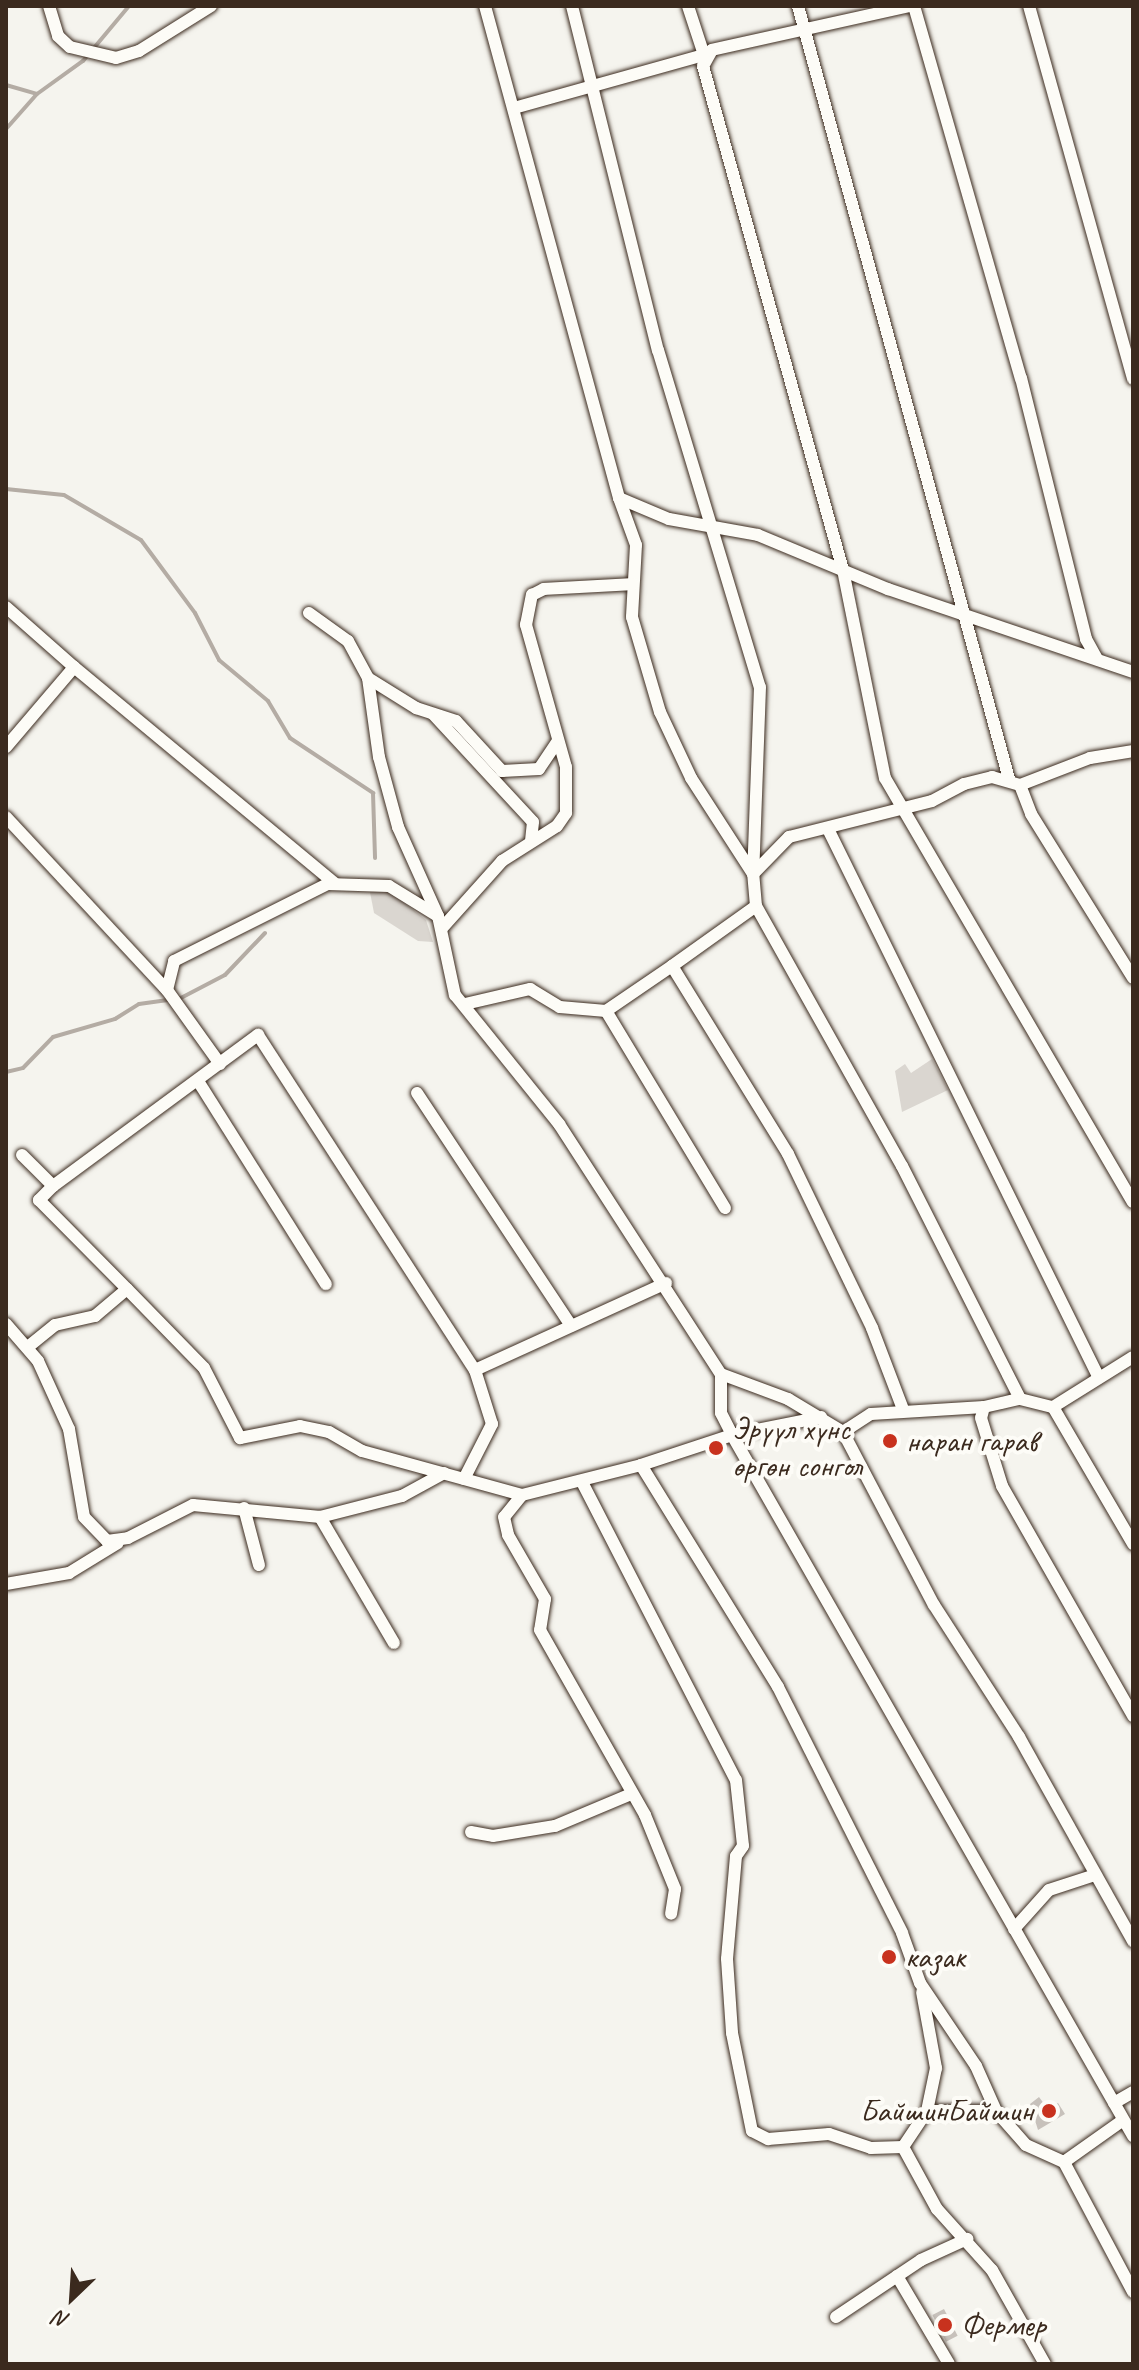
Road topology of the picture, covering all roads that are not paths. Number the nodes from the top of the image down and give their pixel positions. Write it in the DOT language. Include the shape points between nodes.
graph roads {
  1 [pos="49,6"];
  2 [pos="211,6"];
  3 [pos="485,6"];
  4 [pos="572,6"];
  5 [pos="688,6"];
  6 [pos="798,6"];
  7 [pos="912,6"];
  8 [pos="1029,6"];
  9 [pos="803,27"];
  10 [pos="704,55"];
  11 [pos="593,88"];
  12 [pos="514,108"];
  13 [pos="1133,379"];
  14 [pos="619,498"];
  15 [pos="715,527"];
  16 [pos="843,570"];
  17 [pos="633,584"];
  18 [pos="6,607"];
  19 [pos="959,611"];
  20 [pos="309,613"];
  21 [pos="1097,659"];
  22 [pos="74,667"];
  23 [pos="1133,672"];
  24 [pos="368,678"];
  25 [pos="433,714"];
  26 [pos="557,742"];
  27 [pos="6,747"];
  28 [pos="1133,751"];
  29 [pos="1015,782"];
  30 [pos="900,806"];
  31 [pos="6,817"];
  32 [pos="828,829"];
  33 [pos="531,840"];
  34 [pos="753,874"];
  35 [pos="334,884"];
  36 [pos="756,906"];
  37 [pos="440,921"];
  38 [pos="672,966"];
  39 [pos="1133,978"];
  40 [pos="167,990"];
  41 [pos="465,1004"];
  42 [pos="606,1011"];
  43 [pos="220,1064"];
  44 [pos="198,1081"];
  45 [pos="417,1093"];
  46 [pos="22,1155"];
  47 [pos="53,1186"];
  48 [pos="1133,1202"];
  49 [pos="725,1208"];
  50 [pos="666,1283"];
  51 [pos="326,1284"];
  52 [pos="127,1289"];
  53 [pos="6,1324"];
  54 [pos="571,1326"];
  55 [pos="29,1346"];
  56 [pos="1133,1356"];
  57 [pos="475,1370"];
  58 [pos="721,1374"];
  59 [pos="1098,1376"];
  60 [pos="1020,1399"];
  61 [pos="984,1407"];
  62 [pos="1053,1407"];
  63 [pos="903,1409"];
  64 [pos="821,1417"];
  65 [pos="843,1432"];
  66 [pos="732,1435"];
  67 [pos="641,1465"];
  68 [pos="444,1473"];
  69 [pos="464,1479"];
  70 [pos="582,1482"];
  71 [pos="522,1495"];
  72 [pos="244,1508"];
  73 [pos="320,1517"];
  74 [pos="128,1538"];
  75 [pos="1133,1544"];
  76 [pos="259,1565"];
  77 [pos="6,1584"];
  78 [pos="394,1643"];
  79 [pos="1133,1716"];
  80 [pos="631,1794"];
  81 [pos="471,1832"];
  82 [pos="1095,1875"];
  83 [pos="671,1914"];
  84 [pos="1014,1929"];
  85 [pos="1133,1941"];
  86 [pos="920,1983"];
  87 [pos="1133,2092"];
  88 [pos="1114,2103"];
  89 [pos="927,2111"];
  90 [pos="996,2111"];
  91 [pos="1123,2120"];
  92 [pos="1133,2136"];
  93 [pos="903,2147"];
  94 [pos="1064,2162"];
  95 [pos="967,2239"];
  96 [pos="897,2276"];
  97 [pos="1133,2292"];
  98 [pos="836,2317"];
  99 [pos="949,2364"];
  100 [pos="1045,2364"];
  1 -- 2 [label="street" via="58,36 70,47 116,58 139,51"];
  3 -- 12 [label="street"];
  4 -- 11 [label="street"];
  5 -- 10 [label="street"];
  6 -- 9 [label="street"];
  7 -- 9 [label="street"];
  7 -- 21 [label="street" via="1021,378 1086,639"];
  8 -- 13 [label="street"];
  9 -- 10 [label="street"];
  9 -- 19 [label="street"];
  10 -- 11 [label="street"];
  10 -- 16 [label="street" via="762,296"];
  11 -- 12 [label="street"];
  11 -- 15 [label="street" via="658,350 704,508"];
  12 -- 14 [label="street"];
  14 -- 15 [label="street" via="669,519"];
  14 -- 17 [label="street" via="636,545"];
  15 -- 16 [label="street" via="758,535"];
  15 -- 34 [label="street" via="760,687"];
  16 -- 19 [label="street"];
  16 -- 30 [label="street" via="885,778"];
  17 -- 26 [label="street" via="544,589 529,601 526,625"];
  17 -- 34 [label="street" via="632,617 660,712 691,778"];
  18 -- 22 [label="street"];
  19 -- 21 [label="street"];
  19 -- 29 [label="street" via="984,668"];
  20 -- 24 [label="street" via="348,641"];
  21 -- 23 [label="street"];
  22 -- 27 [label="street"];
  22 -- 35 [label="street"];
  24 -- 25 [label="street"];
  24 -- 37 [label="street" via="379,757 398,827"];
  25 -- 26 [label="street" via="474,733 502,771 515,774 549,762"];
  25 -- 33 [label="street" via="533,822"];
  26 -- 33 [label="street" via="566,767 566,813"];
  28 -- 29 [label="street" via="1090,758"];
  29 -- 30 [label="street" via="964,784 932,801"];
  29 -- 39 [label="street"];
  30 -- 32 [label="street"];
  30 -- 48 [label="street" via="988,946"];
  31 -- 40 [label="street"];
  32 -- 34 [label="street" via="789,837"];
  32 -- 59 [label="street"];
  33 -- 37 [label="street"];
  34 -- 36 [label="street"];
  35 -- 37 [label="street" via="389,886"];
  35 -- 40 [label="street" via="301,894 174,961"];
  36 -- 38 [label="street"];
  36 -- 60 [label="street" via="902,1166"];
  37 -- 41 [label="street" via="446,975"];
  38 -- 42 [label="street"];
  38 -- 63 [label="street" via="802,1179"];
  40 -- 43 [label="street"];
  41 -- 42 [label="street" via="530,989 560,1007"];
  41 -- 50 [label="street" via="559,1124"];
  42 -- 49 [label="street"];
  43 -- 44 [label="street"];
  43 -- 57 [label="street" via="258,1035"];
  44 -- 47 [label="street"];
  44 -- 51 [label="street"];
  45 -- 54 [label="street"];
  46 -- 47 [label="street"];
  47 -- 52 [label="street" via="39,1200"];
  50 -- 54 [label="street"];
  50 -- 58 [label="street"];
  52 -- 55 [label="street" via="95,1316 55,1325"];
  52 -- 68 [label="street" via="204,1368 240,1438 300,1426"];
  53 -- 55 [label="street"];
  54 -- 57 [label="street"];
  55 -- 74 [label="street" via="69,1429 84,1517 107,1541"];
  56 -- 59 [label="street"];
  57 -- 69 [label="street" via="492,1424"];
  58 -- 64 [label="street"];
  58 -- 66 [label="street" via="721,1413"];
  59 -- 62 [label="street"];
  60 -- 61 [label="street"];
  60 -- 62 [label="street"];
  61 -- 63 [label="street"];
  61 -- 79 [label="street" via="981,1418 1002,1486"];
  62 -- 75 [label="street"];
  63 -- 65 [label="street" via="871,1414"];
  64 -- 65 [label="street"];
  64 -- 66 [label="street"];
  65 -- 82 [label="street" via="934,1605 1019,1737"];
  66 -- 67 [label="street"];
  66 -- 84 [label="street"];
  67 -- 70 [label="street"];
  67 -- 86 [label="street" via="778,1687 902,1933"];
  68 -- 69 [label="street"];
  68 -- 73 [label="street" via="402,1496"];
  69 -- 71 [label="street"];
  70 -- 71 [label="street"];
  70 -- 93 [label="street" via="736,1780 743,1846 736,1856 727,1959 732,2033 752,2131 768,2139 829,2134 871,2148"];
  71 -- 80 [label="street" via="504,1517 508,1535 545,1599 540,1630"];
  72 -- 73 [label="street"];
  72 -- 74 [label="street" via="193,1505"];
  72 -- 76 [label="street"];
  73 -- 78 [label="street"];
  74 -- 77 [label="street" via="69,1573"];
  80 -- 81 [label="street" via="555,1826 493,1836"];
  80 -- 83 [label="street" via="675,1889"];
  82 -- 84 [label="street" via="1049,1890"];
  82 -- 85 [label="street"];
  84 -- 88 [label="street"];
  86 -- 89 [label="street" via="936,2068"];
  86 -- 90 [label="street" via="976,2066"];
  87 -- 88 [label="street"];
  88 -- 91 [label="street"];
  89 -- 90 [label="street"];
  89 -- 93 [label="street"];
  90 -- 94 [label="street" via="1026,2145"];
  91 -- 92 [label="street"];
  91 -- 94 [label="street"];
  93 -- 95 [label="street" via="937,2209"];
  94 -- 97 [label="street"];
  95 -- 96 [label="street"];
  95 -- 100 [label="street" via="992,2270"];
  96 -- 98 [label="street"];
  96 -- 99 [label="street"];
}
